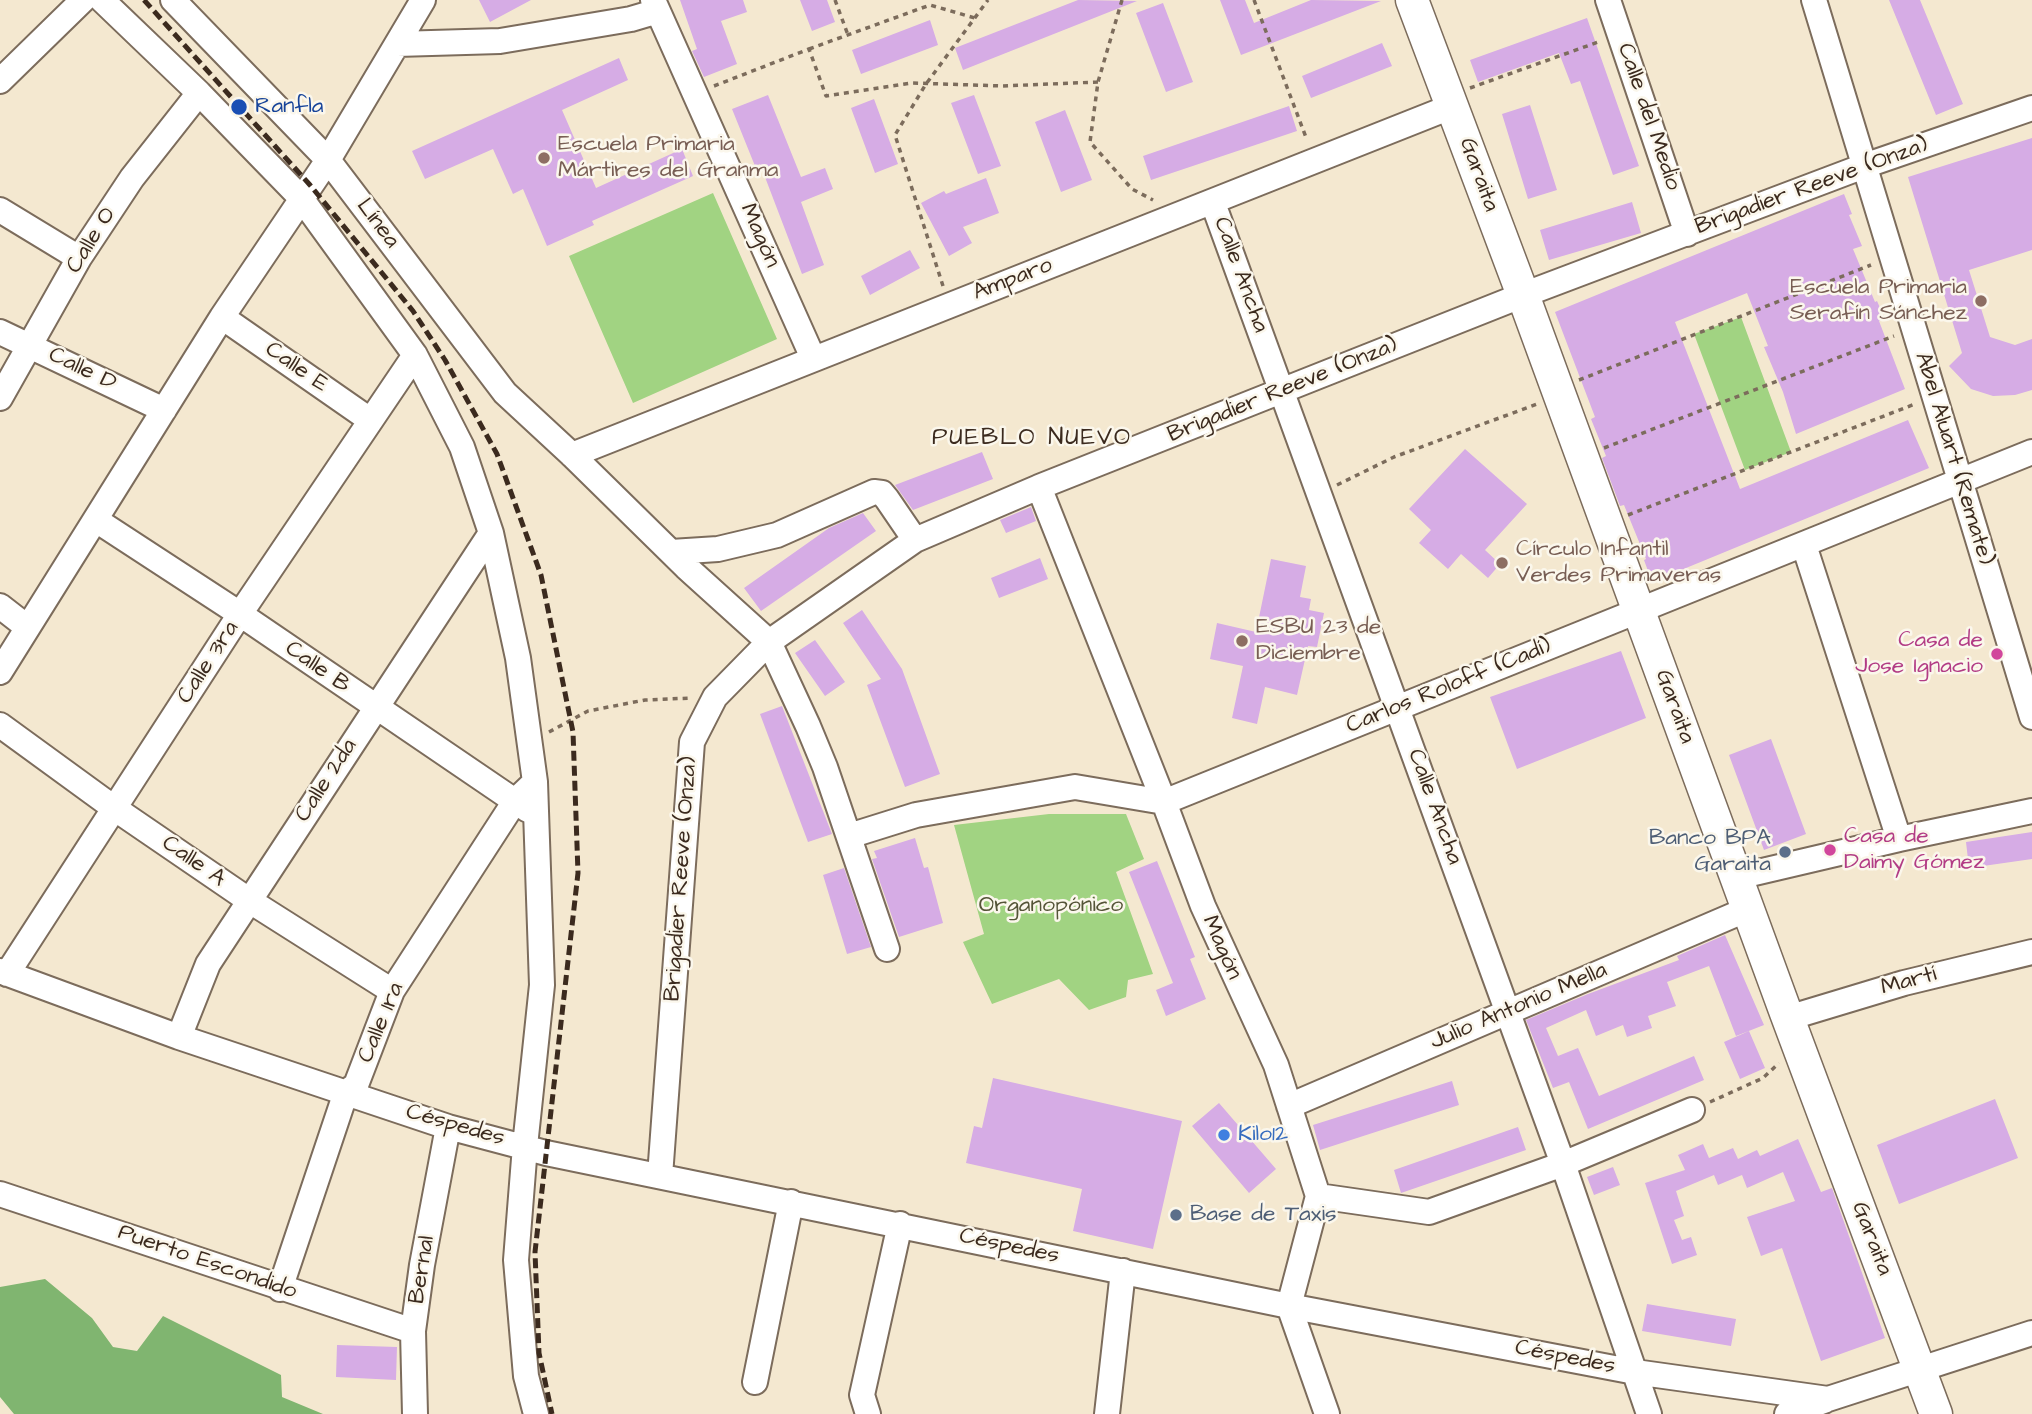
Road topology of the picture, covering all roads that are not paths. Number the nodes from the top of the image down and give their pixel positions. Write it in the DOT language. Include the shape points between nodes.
graph roads {
  1 [pos="83,0"];
  2 [pos="102,0"];
  3 [pos="173,0"];
  4 [pos="423,0"];
  5 [pos="1412,0"];
  6 [pos="1608,0"];
  7 [pos="1814,0"];
  8 [pos="655,6"];
  9 [pos="397,44"];
  10 [pos="0,81"];
  11 [pos="199,93"];
  12 [pos="1451,101"];
  13 [pos="2032,108"];
  14 [pos="328,160"];
  15 [pos="1864,166"];
  16 [pos="302,198"];
  17 [pos="1213,203"];
  18 [pos="0,210"];
  19 [pos="1687,234"];
  20 [pos="79,258"];
  21 [pos="1523,295"];
  22 [pos="222,317"];
  23 [pos="0,332"];
  24 [pos="32,345"];
  25 [pos="415,355"];
  26 [pos="813,358"];
  27 [pos="1282,392"];
  28 [pos="0,398"];
  29 [pos="164,411"];
  30 [pos="370,420"];
  31 [pos="2032,452"];
  32 [pos="572,455"];
  33 [pos="1960,482"];
  34 [pos="1039,487"];
  35 [pos="96,520"];
  36 [pos="491,533"];
  37 [pos="915,540"];
  38 [pos="1804,545"];
  39 [pos="671,552"];
  40 [pos="0,606"];
  41 [pos="1639,612"];
  42 [pos="240,614"];
  43 [pos="27,627"];
  44 [pos="769,642"];
  45 [pos="0,671"];
  46 [pos="1398,707"];
  47 [pos="375,708"];
  48 [pos="2032,717"];
  49 [pos="0,725"];
  50 [pos="536,782"];
  51 [pos="515,801"];
  52 [pos="1164,802"];
  53 [pos="114,808"];
  54 [pos="2032,811"];
  55 [pos="537,817"];
  56 [pos="849,836"];
  57 [pos="1899,839"];
  58 [pos="1737,877"];
  59 [pos="250,901"];
  60 [pos="1748,909"];
  61 [pos="887,949"];
  62 [pos="2032,952"];
  63 [pos="4,973"];
  64 [pos="392,991"];
  65 [pos="1508,1012"];
  66 [pos="1793,1031"];
  67 [pos="179,1037"];
  68 [pos="346,1092"];
  69 [pos="1289,1106"];
  70 [pos="1692,1111"];
  71 [pos="448,1127"];
  72 [pos="525,1146"];
  73 [pos="1563,1164"];
  74 [pos="660,1175"];
  75 [pos="0,1194"];
  76 [pos="1318,1196"];
  77 [pos="791,1202"];
  78 [pos="900,1224"];
  79 [pos="1123,1271"];
  80 [pos="280,1289"];
  81 [pos="1289,1306"];
  82 [pos="413,1331"];
  83 [pos="2032,1333"];
  84 [pos="1921,1369"];
  85 [pos="1635,1372"];
  86 [pos="755,1382"];
  87 [pos="1828,1399"];
  88 [pos="415,1414"];
  89 [pos="536,1414"];
  90 [pos="868,1414"];
  91 [pos="1107,1414"];
  92 [pos="1326,1414"];
  93 [pos="1649,1414"];
  94 [pos="1787,1414"];
  95 [pos="1936,1414"];
  1 -- 10 [label="street"];
  2 -- 11 [label="street"];
  3 -- 14 [label="street, Línea"];
  4 -- 9 [label="street"];
  5 -- 12 [label="main road, Garaita"];
  6 -- 19 [label="street, Calle del Medio"];
  7 -- 15 [label="street, Abel Aluart (Remate)"];
  8 -- 9 [label="street" via="631,19 500,41"];
  8 -- 26 [label="street, Magón"];
  9 -- 14 [label="street"];
  11 -- 16 [label="street"];
  11 -- 20 [label="street, Calle O" via="132,178"];
  12 -- 17 [label="street, Amparo"];
  12 -- 21 [label="main road, Garaita"];
  13 -- 15 [label="street, Brigadier Reeve (Onza)"];
  14 -- 16 [label="street"];
  14 -- 32 [label="street, Línea" via="505,393"];
  15 -- 19 [label="street, Brigadier Reeve (Onza)"];
  15 -- 33 [label="street, Abel Aluart (Remate)"];
  16 -- 22 [label="street"];
  16 -- 25 [label="street"];
  17 -- 26 [label="street, Amparo"];
  17 -- 27 [label="street, Calle Ancha"];
  18 -- 20 [label="street"];
  19 -- 21 [label="street, Brigadier Reeve (Onza)"];
  20 -- 24 [label="street, Calle O"];
  21 -- 27 [label="street, Brigadier Reeve (Onza)"];
  21 -- 41 [label="main road, Garaita"];
  22 -- 29 [label="street"];
  22 -- 30 [label="street, Calle E"];
  23 -- 24 [label="street, Calle D"];
  24 -- 28 [label="street, Calle O"];
  24 -- 29 [label="street, Calle D"];
  25 -- 30 [label="street, Calle 3ra"];
  25 -- 36 [label="street" via="462,447"];
  26 -- 32 [label="street, Amparo"];
  27 -- 34 [label="street, Brigadier Reeve (Onza)"];
  27 -- 46 [label="street, Calle Ancha"];
  29 -- 35 [label="street"];
  30 -- 42 [label="street, Calle 3ra"];
  31 -- 33 [label="street, Carlos Roloff (Cadí)"];
  32 -- 39 [label="street, Línea"];
  33 -- 38 [label="street, Carlos Roloff (Cadí)"];
  33 -- 48 [label="street, Abel Aluart (Remate)"];
  34 -- 37 [label="street, Brigadier Reeve (Onza)"];
  34 -- 52 [label="street, Magón"];
  35 -- 42 [label="street, Calle B"];
  35 -- 43 [label="street"];
  36 -- 47 [label="street, Calle 2da"];
  36 -- 50 [label="street" via="519,658"];
  37 -- 39 [label="street" via="882,493 874,492 777,535 718,550"];
  37 -- 44 [label="street, Brigadier Reeve (Onza)"];
  38 -- 41 [label="street, Carlos Roloff (Cadí)"];
  38 -- 57 [label="street"];
  39 -- 44 [label="street, Línea"];
  40 -- 43 [label="street"];
  41 -- 46 [label="street, Carlos Roloff (Cadí)"];
  41 -- 58 [label="main road, Garaita"];
  42 -- 47 [label="street, Calle B"];
  42 -- 53 [label="street, Calle 3ra"];
  43 -- 45 [label="street"];
  44 -- 56 [label="street" via="808,726"];
  44 -- 74 [label="street, Brigadier Reeve (Onza)" via="715,697 692,742"];
  46 -- 52 [label="street, Carlos Roloff (Cadí)"];
  46 -- 65 [label="street, Calle Ancha"];
  47 -- 51 [label="street, Calle B"];
  47 -- 59 [label="street, Calle 2da"];
  49 -- 53 [label="street, Calle A"];
  50 -- 51 [label="street, Calle 1ra"];
  50 -- 55 [label="street"];
  51 -- 55 [label="street, Calle B"];
  51 -- 64 [label="street, Calle 1ra"];
  52 -- 56 [label="street" via="1075,787 916,815"];
  52 -- 69 [label="street, Magón" via="1203,906 1276,1065"];
  53 -- 59 [label="street, Calle A"];
  53 -- 63 [label="street, Calle 3ra"];
  54 -- 57 [label="street"];
  55 -- 72 [label="street" via="542,985"];
  56 -- 61 [label="street"];
  57 -- 58 [label="street"];
  58 -- 60 [label="main road, Garaita"];
  59 -- 64 [label="street, Calle A"];
  59 -- 67 [label="street, Calle 2da" via="208,964"];
  60 -- 65 [label="street, Julio Antonio Mella"];
  60 -- 66 [label="main road, Garaita"];
  62 -- 66 [label="street, Martí" via="1904,982"];
  63 -- 67 [label="street, Céspedes"];
  64 -- 68 [label="street, Calle 1ra" via="356,1085"];
  65 -- 69 [label="street, Julio Antonio Mella"];
  65 -- 73 [label="street, Calle Ancha"];
  66 -- 84 [label="main road, Garaita"];
  67 -- 68 [label="street, Céspedes"];
  68 -- 71 [label="street, Céspedes"];
  68 -- 80 [label="street, Calle 1ra"];
  69 -- 76 [label="street, Magón"];
  70 -- 73 [label="street"];
  71 -- 72 [label="street, Céspedes"];
  71 -- 82 [label="street, Bernal"];
  72 -- 74 [label="street, Céspedes"];
  72 -- 89 [label="street" via="516,1260 526,1376"];
  73 -- 76 [label="street" via="1430,1212"];
  73 -- 85 [label="street, Calle Ancha"];
  74 -- 77 [label="street, Céspedes"];
  75 -- 80 [label="street, Puerto Escondido"];
  76 -- 81 [label="street"];
  77 -- 78 [label="street, Céspedes"];
  77 -- 86 [label="street"];
  78 -- 79 [label="street, Céspedes"];
  78 -- 90 [label="street" via="862,1395"];
  79 -- 81 [label="street, Céspedes"];
  79 -- 91 [label="street"];
  80 -- 82 [label="street, Puerto Escondido"];
  81 -- 85 [label="street, Céspedes"];
  81 -- 92 [label="street"];
  82 -- 88 [label="street, Bernal"];
  83 -- 84 [label="street, Céspedes"];
  84 -- 87 [label="street, Céspedes"];
  84 -- 95 [label="main road, Garaita"];
  85 -- 87 [label="street, Céspedes"];
  85 -- 93 [label="street, Calle Ancha"];
  87 -- 94 [label="street"];
}
